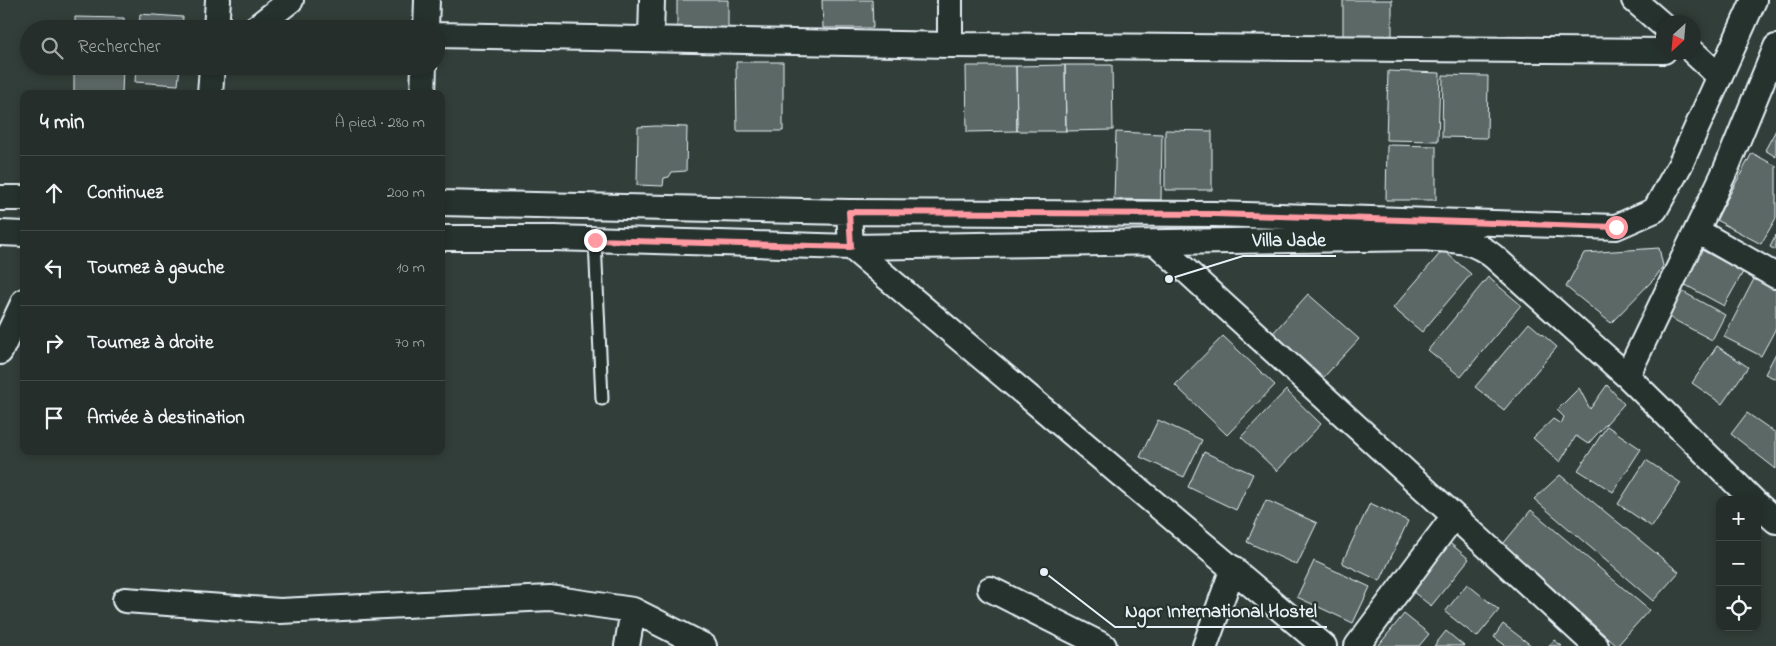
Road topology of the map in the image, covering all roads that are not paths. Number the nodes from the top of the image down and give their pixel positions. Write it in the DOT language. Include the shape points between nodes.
graph roads {
  1 [pos="218,0"];
  2 [pos="291,0"];
  3 [pos="427,0"];
  4 [pos="652,0"];
  5 [pos="950,0"];
  6 [pos="1634,0"];
  7 [pos="1754,0"];
  8 [pos="1656,19"];
  9 [pos="217,20"];
  10 [pos="265,20"];
  11 [pos="426,20"];
  12 [pos="445,35"];
  13 [pos="651,39"];
  14 [pos="950,45"];
  15 [pos="1656,51"];
  16 [pos="1701,59"];
  17 [pos="1774,59"];
  18 [pos="211,75"];
  19 [pos="424,75"];
  20 [pos="1720,76"];
  21 [pos="210,90"];
  22 [pos="423,90"];
  23 [pos="0,198"];
  24 [pos="20,198"];
  25 [pos="445,204"];
  26 [pos="849,212"];
  27 [pos="1697,231"];
  28 [pos="0,233"];
  29 [pos="20,234"];
  30 [pos="445,238"];
  31 [pos="595,240"];
  32 [pos="1157,244"];
  33 [pos="851,247"];
  34 [pos="1776,276"];
  35 [pos="20,310"];
  36 [pos="0,352"];
  37 [pos="1626,376"];
  38 [pos="602,399"];
  39 [pos="1749,496"];
  40 [pos="1761,508"];
  41 [pos="1454,516"];
  42 [pos="1776,521"];
  43 [pos="1233,568"];
  44 [pos="990,589"];
  45 [pos="125,600"];
  46 [pos="633,610"];
  47 [pos="627,646"];
  48 [pos="704,646"];
  49 [pos="1104,646"];
  50 [pos="1205,646"];
  51 [pos="1324,646"];
  52 [pos="1357,646"];
  53 [pos="1596,646"];
  1 -- 9 [label="street"];
  2 -- 10 [label="street"];
  3 -- 11 [label="street"];
  4 -- 13 [label="street"];
  5 -- 14 [label="street"];
  6 -- 8 [label="street"];
  7 -- 20 [label="street"];
  12 -- 13 [label="street"];
  13 -- 14 [label="street"];
  14 -- 15 [label="street"];
  16 -- 20 [label="street"];
  17 -- 27 [label="street"];
  18 -- 21 [label="street"];
  19 -- 22 [label="street"];
  20 -- 26 [label="street" via="1680,165 1655,210 1616,227 1214,214"];
  23 -- 24 [label="street"];
  25 -- 26 [label="street"];
  26 -- 33 [label="street"];
  27 -- 34 [label="street"];
  27 -- 37 [label="street"];
  28 -- 29 [label="street"];
  30 -- 31 [label="street"];
  31 -- 33 [label="street"];
  31 -- 38 [label="lane"];
  32 -- 33 [label="street"];
  32 -- 37 [label="street" via="1424,238 1474,243 1494,257"];
  32 -- 41 [label="street"];
  33 -- 43 [label="street"];
  35 -- 36 [label="street"];
  37 -- 39 [label="street"];
  40 -- 42 [label="street"];
  41 -- 52 [label="street"];
  41 -- 53 [label="street"];
  43 -- 50 [label="street"];
  43 -- 51 [label="street"];
  44 -- 49 [label="street"];
  45 -- 46 [label="street" via="280,610 550,598"];
  46 -- 47 [label="street"];
  46 -- 48 [label="street"];
}
